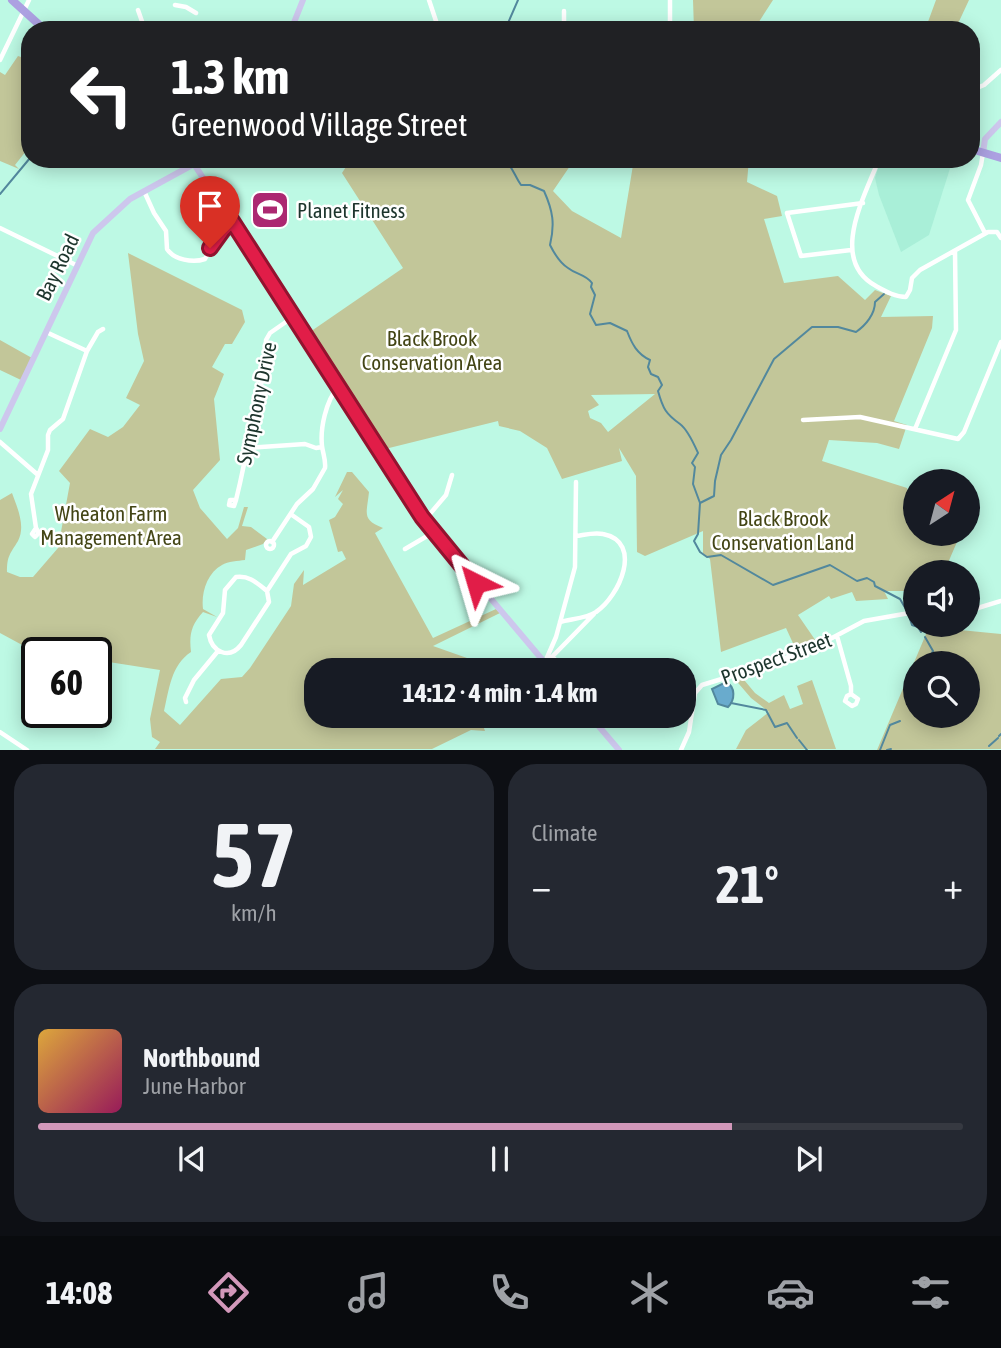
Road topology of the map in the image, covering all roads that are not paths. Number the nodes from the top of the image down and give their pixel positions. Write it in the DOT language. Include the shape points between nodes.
graph roads {
  1 [pos="12,0"];
  2 [pos="29,0"];
  3 [pos="303,0"];
  4 [pos="429,0"];
  5 [pos="670,0"];
  6 [pos="175,5"];
  7 [pos="24,10"];
  8 [pos="138,10"];
  9 [pos="564,11"];
  10 [pos="196,13"];
  11 [pos="36,21"];
  12 [pos="142,21"];
  13 [pos="295,21"];
  14 [pos="436,21"];
  15 [pos="564,21"];
  16 [pos="670,21"];
  17 [pos="0,60"];
  18 [pos="1001,70"];
  19 [pos="980,85"];
  20 [pos="1001,122"];
  21 [pos="980,152"];
  22 [pos="983,153"];
  23 [pos="1001,158"];
  24 [pos="980,167"];
  25 [pos="180,168"];
  26 [pos="197,168"];
  27 [pos="876,168"];
  28 [pos="980,168"];
  29 [pos="144,190"];
  30 [pos="863,203"];
  31 [pos="232,221"];
  32 [pos="0,228"];
  33 [pos="985,233"];
  34 [pos="1001,238"];
  35 [pos="851,250"];
  36 [pos="954,251"];
  37 [pos="76,265"];
  38 [pos="293,317"];
  39 [pos="103,329"];
  40 [pos="46,332"];
  41 [pos="1001,342"];
  42 [pos="88,351"];
  43 [pos="338,387"];
  44 [pos="803,420"];
  45 [pos="0,429"];
  46 [pos="915,429"];
  47 [pos="0,442"];
  48 [pos="322,447"];
  49 [pos="247,448"];
  50 [pos="38,475"];
  51 [pos="452,475"];
  52 [pos="576,482"];
  53 [pos="236,500"];
  54 [pos="292,515"];
  55 [pos="426,518"];
  56 [pos="36,528"];
  57 [pos="434,532"];
  58 [pos="576,536"];
  59 [pos="272,542"];
  60 [pos="405,549"];
  61 [pos="267,591"];
  62 [pos="1001,601"];
  63 [pos="980,607"];
  64 [pos="595,614"];
  65 [pos="903,614"];
  66 [pos="573,619"];
  67 [pos="560,622"];
  68 [pos="580,629"];
  69 [pos="836,636"];
  70 [pos="218,651"];
  71 [pos="554,651"];
  72 [pos="541,658"];
  73 [pos="549,658"];
  74 [pos="553,658"];
  75 [pos="851,694"];
  76 [pos="186,702"];
  77 [pos="600,728"];
  78 [pos="0,732"];
  79 [pos="27,750"];
  80 [pos="619,750"];
  81 [pos="681,750"];
  1 -- 7 [label="highway"];
  2 -- 7 [label="street"];
  3 -- 13 [label="main road"];
  4 -- 14 [label="street"];
  5 -- 16 [label="street"];
  6 -- 10 [label="street"];
  7 -- 11 [label="highway"];
  7 -- 17 [label="street"];
  8 -- 12 [label="street"];
  9 -- 15 [label="street"];
  18 -- 19 [label="street"];
  20 -- 22 [label="main road" via="985,139"];
  21 -- 22 [label="highway"];
  22 -- 23 [label="highway"];
  22 -- 24 [label="street"];
  25 -- 29 [label="main road, Bay Road"];
  26 -- 31 [label="main road"];
  27 -- 30 [label="street"];
  28 -- 33 [label="street" via="968,202"];
  29 -- 31 [label="street" via="167,232 166,248 174,257 205,259"];
  29 -- 37 [label="main road, Bay Road" via="97,227"];
  30 -- 35 [label="street"];
  30 -- 35 [label="street" via="787,213 801,256"];
  31 -- 38 [label="main road"];
  32 -- 37 [label="street"];
  33 -- 34 [label="street" via="995,232"];
  33 -- 36 [label="street"];
  35 -- 36 [label="street" via="866,279 898,297 907,296 915,274"];
  36 -- 46 [label="street" via="956,330"];
  37 -- 40 [label="main road, Bay Road"];
  38 -- 43 [label="main road"];
  38 -- 49 [label="street, Symphony Drive" via="268,337"];
  39 -- 42 [label="street"];
  40 -- 42 [label="street"];
  40 -- 45 [label="main road, Bay Road"];
  41 -- 46 [label="street" via="960,438"];
  42 -- 50 [label="street" via="63,419 48,435 48,450"];
  43 -- 48 [label="street" via="331,396"];
  43 -- 55 [label="main road"];
  44 -- 46 [label="street" via="860,417"];
  47 -- 50 [label="street"];
  48 -- 49 [label="street"];
  48 -- 54 [label="street" via="326,468"];
  49 -- 53 [label="street, Symphony Drive"];
  50 -- 56 [label="street" via="31,495"];
  51 -- 55 [label="street" via="446,495"];
  52 -- 58 [label="street"];
  54 -- 59 [label="street"];
  54 -- 61 [label="street" via="309,527 311,537 306,546 291,554"];
  55 -- 57 [label="main road"];
  57 -- 60 [label="street"];
  57 -- 72 [label="main road"];
  58 -- 64 [label="street" via="607,535 624,554 620,581"];
  58 -- 67 [label="street" via="575,567"];
  61 -- 70 [label="street" via="268,604 236,651"];
  61 -- 70 [label="street" via="247,577 232,580 225,590 223,613 209,635"];
  62 -- 63 [label="street"];
  64 -- 66 [label="street"];
  64 -- 68 [label="street"];
  65 -- 69 [label="street, Prospect Street" via="864,621"];
  66 -- 67 [label="street"];
  66 -- 68 [label="street"];
  67 -- 71 [label="street"];
  68 -- 71 [label="street"];
  69 -- 75 [label="street"];
  69 -- 81 [label="street, Prospect Street" via="701,686 695,692 689,732"];
  70 -- 76 [label="street" via="194,680"];
  71 -- 73 [label="street"];
  71 -- 74 [label="street"];
  77 -- 80 [label="main road"];
  78 -- 79 [label="street"];
}
